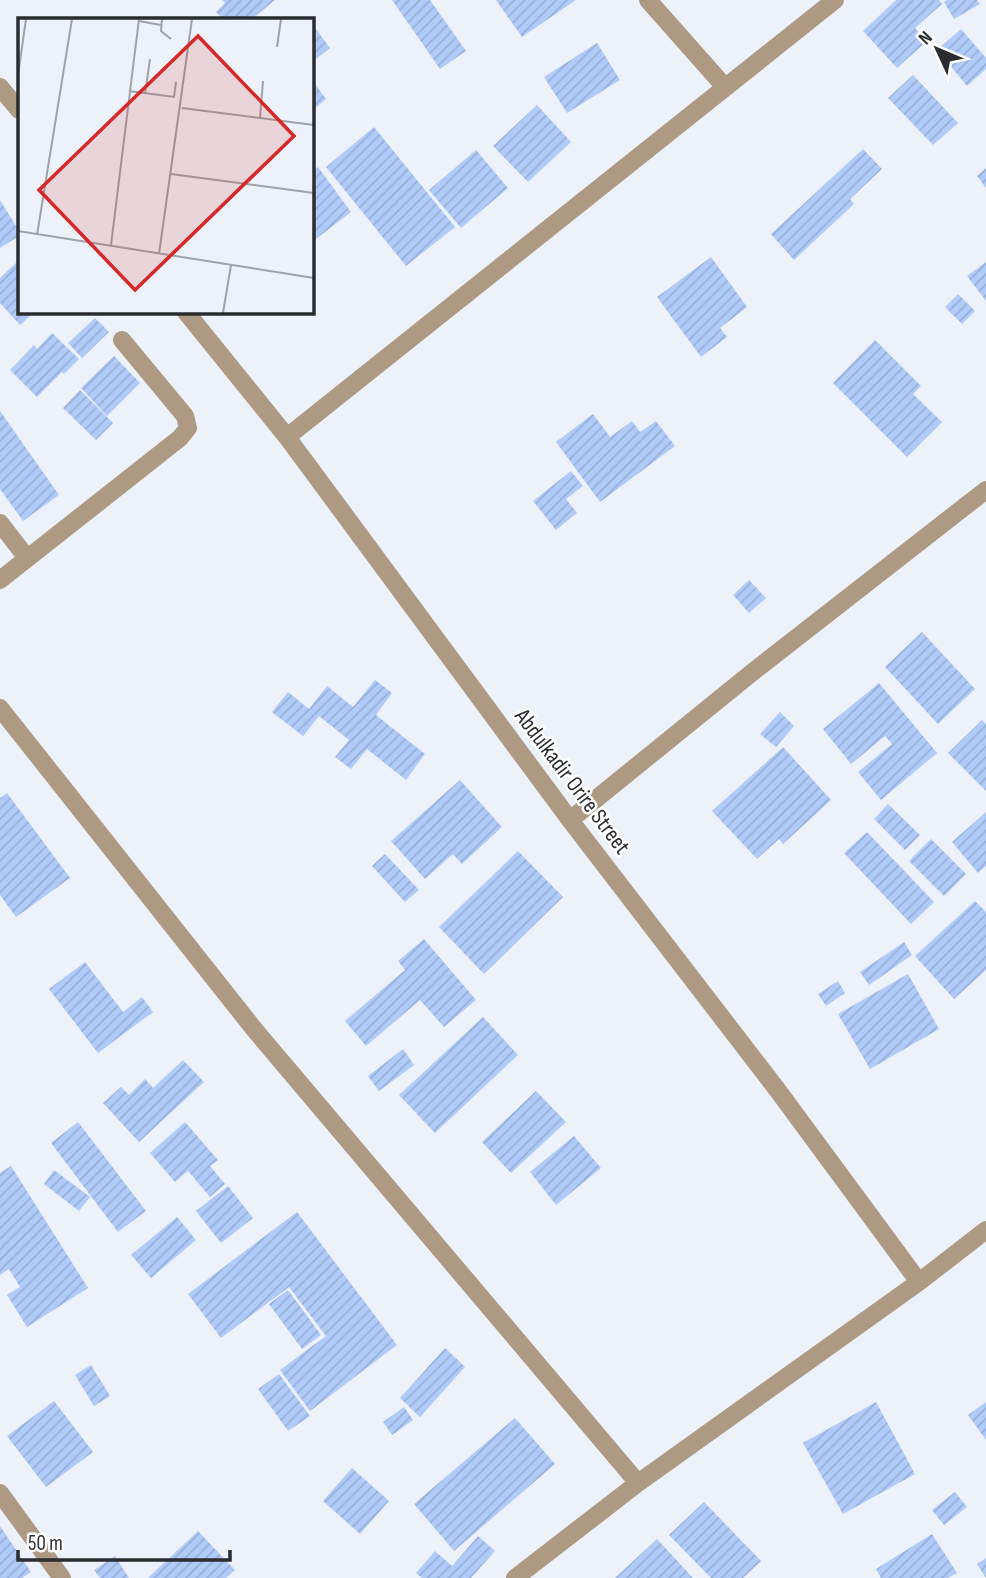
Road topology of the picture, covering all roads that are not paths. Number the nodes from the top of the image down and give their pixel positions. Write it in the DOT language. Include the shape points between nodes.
graph roads {
  1 [pos="648,0"];
  2 [pos="835,0"];
  3 [pos="0,87"];
  4 [pos="724,88"];
  5 [pos="18,109"];
  6 [pos="188,313"];
  7 [pos="122,340"];
  8 [pos="288,436"];
  9 [pos="986,490"];
  10 [pos="0,523"];
  11 [pos="27,558"];
  12 [pos="0,580"];
  13 [pos="0,708"];
  14 [pos="570,820"];
  15 [pos="986,1230"];
  16 [pos="919,1282"];
  17 [pos="638,1483"];
  18 [pos="0,1493"];
  19 [pos="62,1578"];
  20 [pos="515,1578"];
  1 -- 4 [label="street"];
  2 -- 4 [label="street"];
  3 -- 5 [label="street"];
  4 -- 8 [label="street"];
  6 -- 8 [label="street, Abdulkadir Orire Street"];
  7 -- 11 [label="street" via="185,416 188,428"];
  8 -- 14 [label="street, Abdulkadir Orire Street"];
  9 -- 14 [label="street"];
  10 -- 11 [label="street"];
  11 -- 12 [label="street"];
  13 -- 17 [label="street" via="254,1029"];
  14 -- 16 [label="street, Abdulkadir Orire Street"];
  15 -- 16 [label="street"];
  16 -- 17 [label="street"];
  17 -- 20 [label="street"];
  18 -- 19 [label="street"];
}
